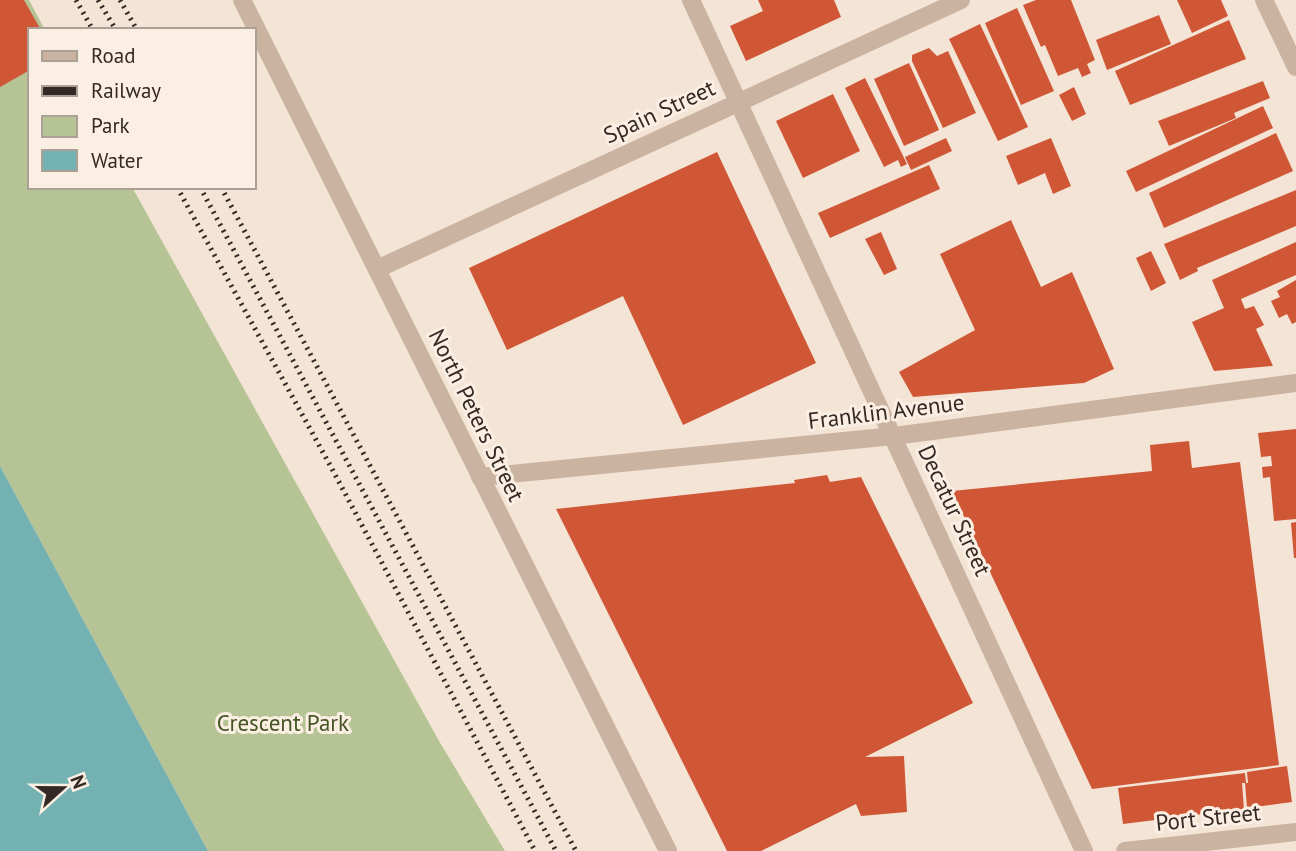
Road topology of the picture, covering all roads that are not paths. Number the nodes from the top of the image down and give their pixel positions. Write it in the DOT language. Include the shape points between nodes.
graph roads {
  1 [pos="243,0"];
  2 [pos="691,0"];
  3 [pos="961,0"];
  4 [pos="1264,0"];
  5 [pos="1296,66"];
  6 [pos="739,101"];
  7 [pos="377,269"];
  8 [pos="1296,383"];
  9 [pos="894,436"];
  10 [pos="480,477"];
  11 [pos="1296,832"];
  12 [pos="668,851"];
  13 [pos="1084,851"];
  14 [pos="1125,851"];
  1 -- 7 [label="street, North Peters Street"];
  2 -- 6 [label="street, Decatur Street"];
  3 -- 6 [label="street, Spain Street"];
  4 -- 5 [label="street"];
  6 -- 7 [label="street, Spain Street"];
  6 -- 9 [label="street, Decatur Street"];
  7 -- 10 [label="street, North Peters Street"];
  8 -- 9 [label="street, Franklin Avenue"];
  9 -- 10 [label="street, Franklin Avenue"];
  9 -- 13 [label="street, Decatur Street"];
  10 -- 12 [label="street, North Peters Street"];
  11 -- 14 [label="street, Port Street"];
}
